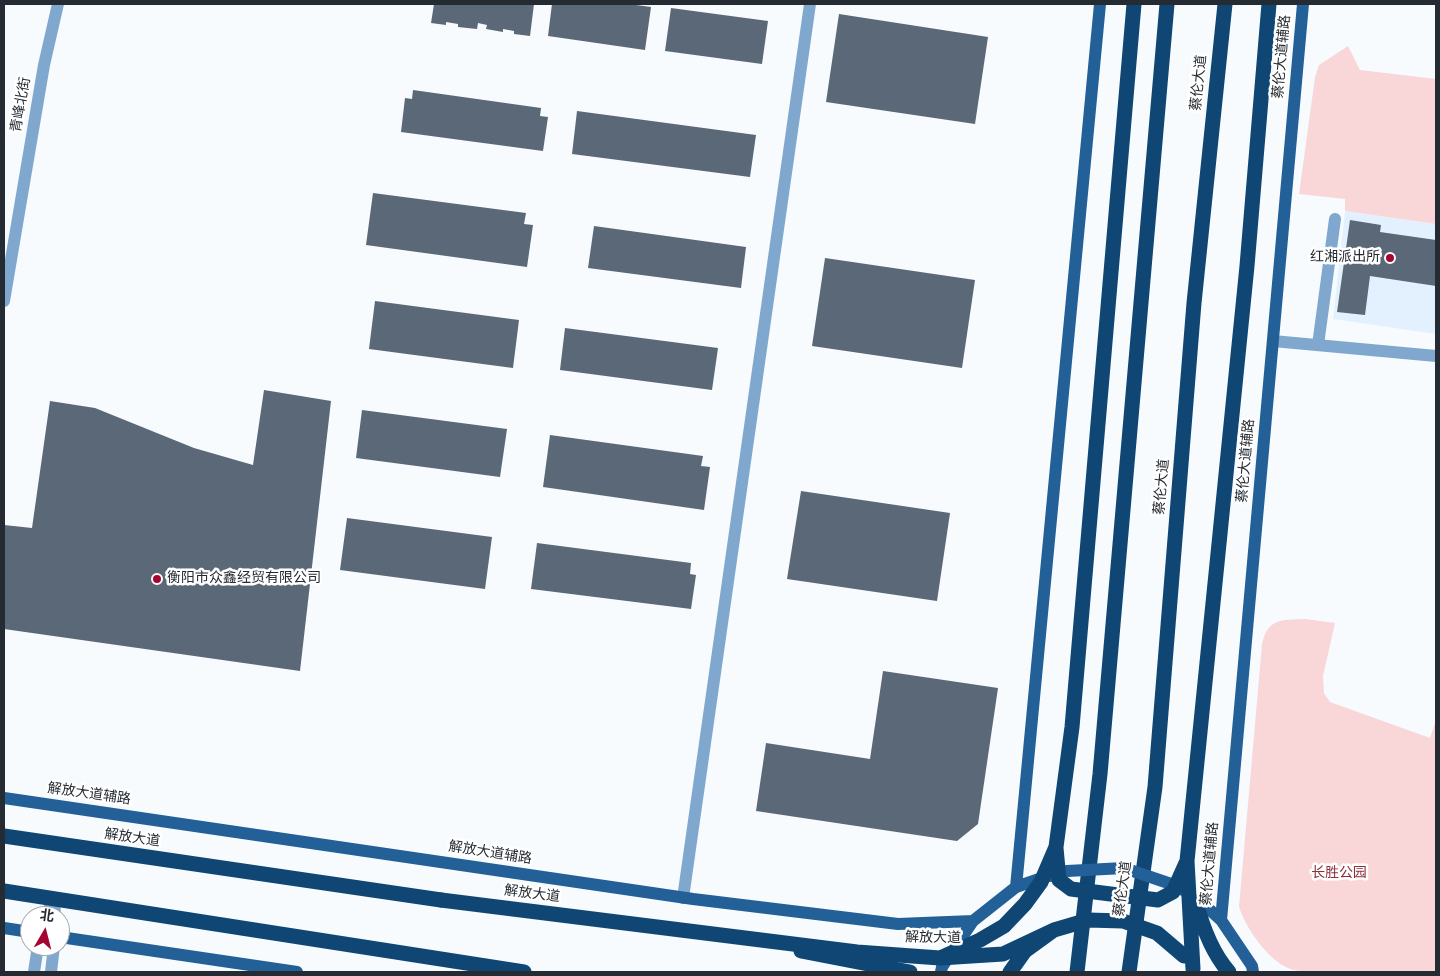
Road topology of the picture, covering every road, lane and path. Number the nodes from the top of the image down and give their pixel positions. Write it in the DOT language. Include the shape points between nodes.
graph roads {
  1 [pos="58,4"];
  2 [pos="810,4"];
  3 [pos="1100,4"];
  4 [pos="1134,4"];
  5 [pos="1167,4"];
  6 [pos="1225,4"];
  7 [pos="1269,4"];
  8 [pos="1303,4"];
  9 [pos="1335,219"];
  10 [pos="4,301"];
  11 [pos="1273,341"];
  12 [pos="1318,345"];
  13 [pos="1436,356"];
  14 [pos="4,798"];
  15 [pos="4,836"];
  16 [pos="1056,847"];
  17 [pos="1187,861"];
  18 [pos="1016,887"];
  19 [pos="4,891"];
  20 [pos="54,898"];
  21 [pos="683,898"];
  22 [pos="50,906"];
  23 [pos="54,906"];
  24 [pos="1221,920"];
  25 [pos="972,921"];
  26 [pos="4,928"];
  27 [pos="20,930"];
  28 [pos="1054,930"];
  29 [pos="713,934"];
  30 [pos="70,938"];
  31 [pos="36,956"];
  32 [pos="53,956"];
  33 [pos="941,965"];
  34 [pos="1195,971"];
  35 [pos="34,972"];
  36 [pos="51,972"];
  37 [pos="297,972"];
  38 [pos="524,972"];
  39 [pos="910,972"];
  40 [pos="1010,972"];
  41 [pos="1077,972"];
  42 [pos="1129,972"];
  43 [pos="1229,972"];
  44 [pos="1253,972"];
  1 -- 10 [label="street, 青峰北街" via="44,65"];
  2 -- 21 [label="street"];
  3 -- 18 [label="main road"];
  4 -- 16 [label="highway, bridge" via="1072,727"];
  5 -- 41 [label="highway" via="1100,774"];
  6 -- 42 [label="highway, 蔡伦大道" via="1194,303 1155,787"];
  7 -- 17 [label="highway, bridge" via="1247,266"];
  8 -- 11 [label="main road, 蔡伦大道辅路"];
  9 -- 12 [label="street"];
  11 -- 12 [label="street"];
  11 -- 24 [label="main road, 蔡伦大道辅路"];
  12 -- 13 [label="street"];
  14 -- 21 [label="main road, 解放大道辅路"];
  15 -- 29 [label="highway, 解放大道, bridge" via="441,900"];
  16 -- 17 [label="highway, bridge" via="1059,880 1071,889 1158,900 1172,892"];
  16 -- 33 [label="highway, bridge" via="1041,882 1004,926"];
  17 -- 34 [label="highway, bridge"];
  17 -- 43 [label="highway, bridge" via="1200,919"];
  18 -- 24 [label="main road, bridge" via="1066,871 1124,868 1177,886"];
  18 -- 25 [label="main road"];
  19 -- 20 [label="highway"];
  20 -- 22 [label="street"];
  20 -- 23 [label="street"];
  20 -- 38 [label="highway"];
  21 -- 25 [label="main road, 解放大道辅路" via="898,924"];
  24 -- 44 [label="main road"];
  25 -- 33 [label="main road"];
  26 -- 27 [label="main road"];
  28 -- 33 [label="highway, 解放大道, bridge" via="1003,954"];
  28 -- 34 [label="highway, bridge" via="1088,920 1123,921 1157,934 1184,956"];
  28 -- 40 [label="highway, bridge" via="1025,951"];
  29 -- 33 [label="highway, 解放大道, bridge"];
  29 -- 39 [label="highway, bridge"];
  30 -- 37 [label="main road"];
  31 -- 35 [label="street"];
  32 -- 36 [label="street"];
}
